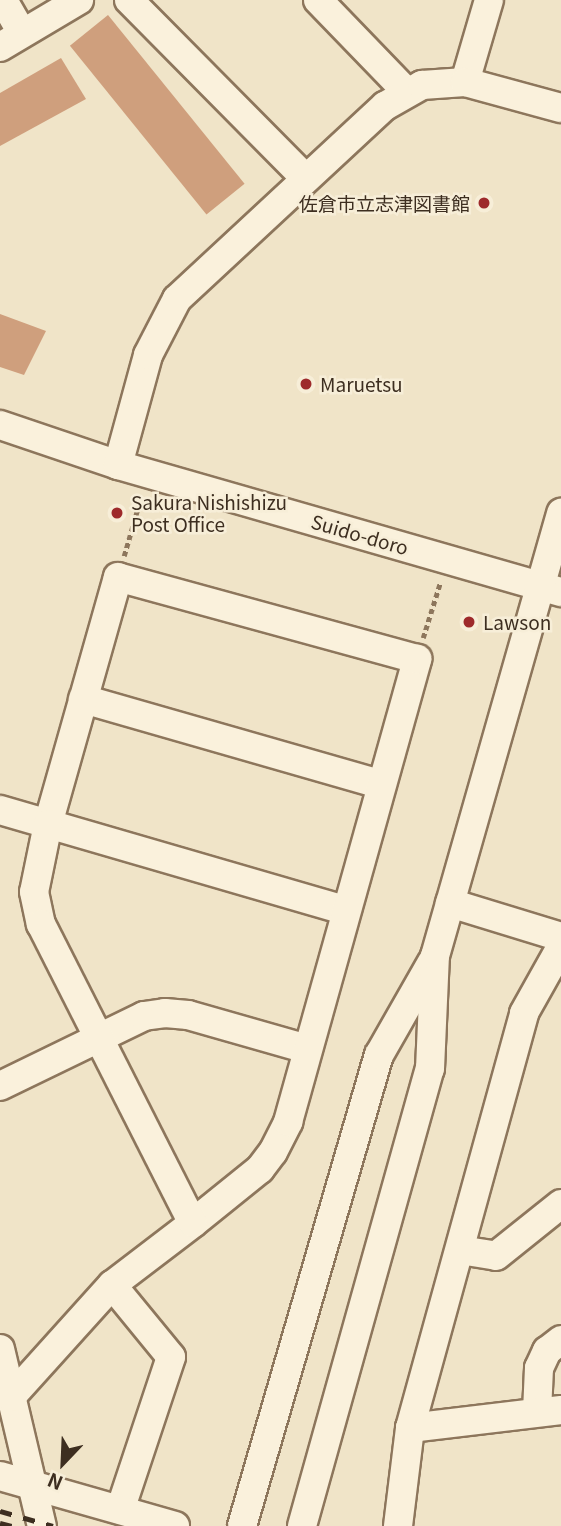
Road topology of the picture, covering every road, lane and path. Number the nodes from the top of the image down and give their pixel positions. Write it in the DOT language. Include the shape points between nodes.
graph roads {
  1 [pos="3,0"];
  2 [pos="79,0"];
  3 [pos="129,0"];
  4 [pos="318,0"];
  5 [pos="489,0"];
  6 [pos="11,40"];
  7 [pos="465,82"];
  8 [pos="406,91"];
  9 [pos="561,108"];
  10 [pos="305,178"];
  11 [pos="0,425"];
  12 [pos="118,465"];
  13 [pos="147,473"];
  14 [pos="561,513"];
  15 [pos="447,559"];
  16 [pos="118,577"];
  17 [pos="552,589"];
  18 [pos="417,659"];
  19 [pos="83,699"];
  20 [pos="380,784"];
  21 [pos="0,810"];
  22 [pos="48,824"];
  23 [pos="450,903"];
  24 [pos="344,910"];
  25 [pos="561,937"];
  26 [pos="561,947"];
  27 [pos="435,957"];
  28 [pos="98,1037"];
  29 [pos="307,1049"];
  30 [pos="0,1086"];
  31 [pos="561,1204"];
  32 [pos="194,1223"];
  33 [pos="460,1250"];
  34 [pos="112,1285"];
  35 [pos="561,1340"];
  36 [pos="0,1349"];
  37 [pos="11,1397"];
  38 [pos="549,1411"];
  39 [pos="410,1428"];
  40 [pos="0,1476"];
  41 [pos="33,1485"];
  42 [pos="120,1510"];
  43 [pos="42,1526"];
  44 [pos="175,1526"];
  45 [pos="242,1526"];
  46 [pos="302,1526"];
  47 [pos="398,1526"];
  1 -- 6 [label="street"];
  2 -- 6 [label="street"];
  3 -- 10 [label="street"];
  4 -- 8 [label="street"];
  5 -- 7 [label="street"];
  7 -- 8 [label="street"];
  7 -- 9 [label="street"];
  8 -- 10 [label="street"];
  10 -- 12 [label="street" via="177,299 159,327"];
  11 -- 12 [label="street, Suido-doro"];
  12 -- 13 [label="street, Suido-doro"];
  13 -- 15 [label="street, Suido-doro"];
  13 -- 16 [label="path"];
  14 -- 17 [label="street"];
  15 -- 17 [label="street, Suido-doro"];
  15 -- 18 [label="path"];
  16 -- 18 [label="street"];
  16 -- 19 [label="street"];
  17 -- 23 [label="street"];
  18 -- 20 [label="street"];
  19 -- 20 [label="street"];
  19 -- 22 [label="street"];
  20 -- 24 [label="street"];
  21 -- 22 [label="street"];
  22 -- 24 [label="street"];
  22 -- 28 [label="street" via="36,870 36,911"];
  23 -- 25 [label="street"];
  23 -- 27 [label="street"];
  24 -- 29 [label="street"];
  26 -- 33 [label="street" via="524,1013"];
  27 -- 45 [label="street" via="379,1055"];
  27 -- 46 [label="street" via="430,1069"];
  28 -- 29 [label="street" via="144,1016 165,1013 188,1015"];
  28 -- 30 [label="street"];
  28 -- 32 [label="street"];
  29 -- 32 [label="street" via="288,1122 273,1152 260,1169"];
  31 -- 33 [label="street" via="496,1256"];
  32 -- 34 [label="street"];
  33 -- 39 [label="street"];
  34 -- 37 [label="street"];
  34 -- 42 [label="street" via="171,1357"];
  35 -- 38 [label="street" via="547,1352 539,1368"];
  36 -- 37 [label="street"];
  37 -- 41 [label="street"];
  38 -- 39 [label="street"];
  39 -- 47 [label="street"];
  40 -- 41 [label="street"];
  41 -- 42 [label="street"];
  41 -- 43 [label="street"];
  42 -- 44 [label="street"];
}
